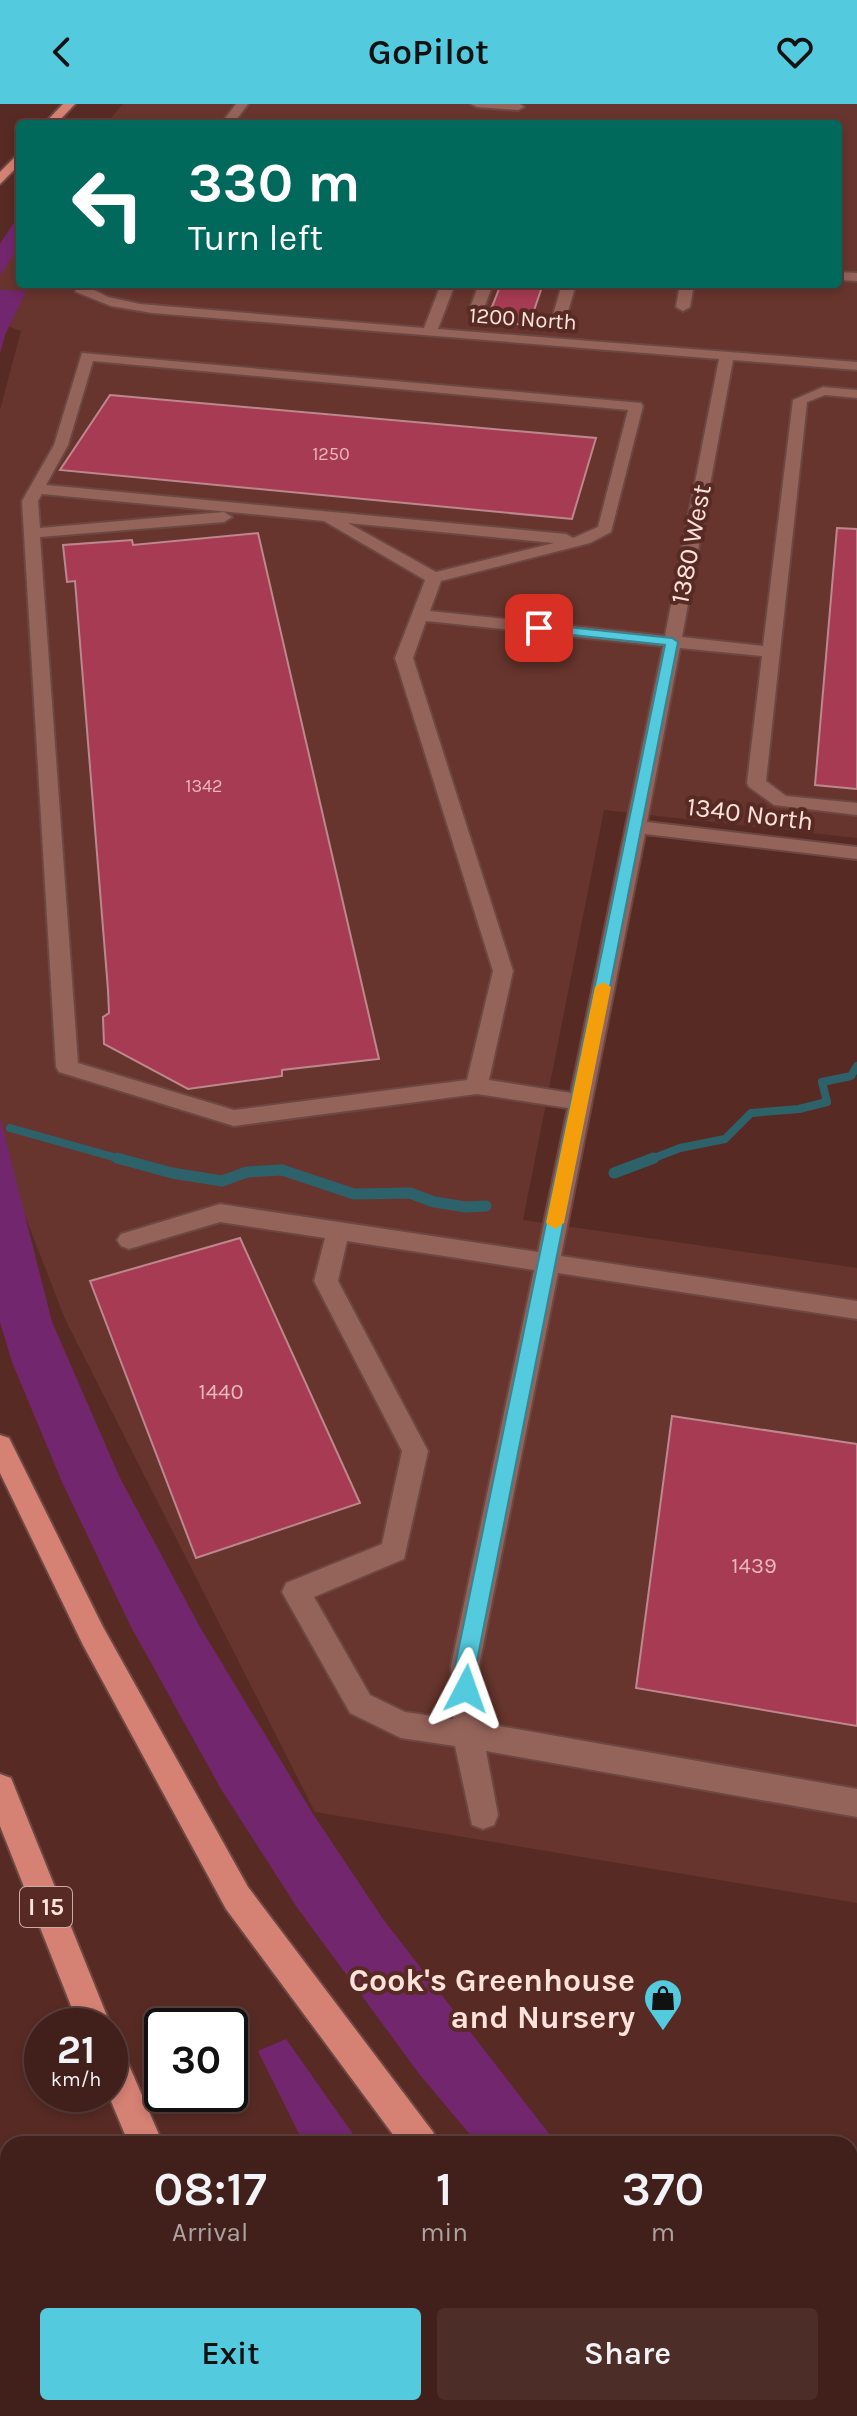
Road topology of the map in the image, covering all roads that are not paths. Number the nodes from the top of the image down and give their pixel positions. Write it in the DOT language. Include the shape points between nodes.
graph roads {
  1 [pos="69,104"];
  2 [pos="477,104"];
  3 [pos="518,105"];
  4 [pos="54,120"];
  5 [pos="16,161"];
  6 [pos="0,180"];
  7 [pos="81,288"];
  8 [pos="446,288"];
  9 [pos="484,288"];
  10 [pos="568,288"];
  11 [pos="686,288"];
  12 [pos="683,307"];
  13 [pos="477,308"];
  14 [pos="560,315"];
  15 [pos="429,333"];
  16 [pos="727,356"];
  17 [pos="857,366"];
  18 [pos="857,394"];
  19 [pos="37,489"];
  20 [pos="230,507"];
  21 [pos="323,516"];
  22 [pos="32,533"];
  23 [pos="584,540"];
  24 [pos="434,578"];
  25 [pos="420,615"];
  26 [pos="672,642"];
  27 [pos="771,652"];
  28 [pos="857,809"];
  29 [pos="637,827"];
  30 [pos="857,853"];
  31 [pos="477,1086"];
  32 [pos="579,1102"];
  33 [pos="338,1231"];
  34 [pos="129,1240"];
  35 [pos="546,1263"];
  36 [pos="857,1310"];
  37 [pos="0,1446"];
  38 [pos="468,1734"];
  39 [pos="0,1788"];
  40 [pos="857,1803"];
  41 [pos="483,1815"];
  42 [pos="88,2008"];
  43 [pos="128,2102"];
  44 [pos="143,2136"];
  45 [pos="415,2136"];
  1 -- 4 [label="highway"];
  2 -- 3 [label="street"];
  5 -- 6 [label="highway"];
  7 -- 15 [label="street, 1200 North" via="124,306"];
  8 -- 15 [label="street"];
  9 -- 13 [label="street"];
  10 -- 14 [label="street"];
  11 -- 12 [label="street"];
  15 -- 16 [label="street, 1200 North"];
  16 -- 17 [label="street, 1200 North"];
  16 -- 26 [label="street, 1380 West"];
  18 -- 27 [label="street" via="823,391 800,400"];
  19 -- 20 [label="street"];
  19 -- 22 [label="street" via="30,501"];
  19 -- 23 [label="street" via="61,445 87,356 636,406 605,529"];
  20 -- 21 [label="street"];
  20 -- 22 [label="street" via="224,518"];
  21 -- 23 [label="street"];
  21 -- 24 [label="street"];
  22 -- 31 [label="street" via="67,1067 234,1118"];
  23 -- 24 [label="street"];
  24 -- 25 [label="street"];
  25 -- 26 [label="street"];
  25 -- 31 [label="street" via="404,658 503,971"];
  26 -- 27 [label="street"];
  26 -- 29 [label="street, 1380 West"];
  27 -- 28 [label="street" via="756,783 781,801"];
  29 -- 30 [label="street, 1340 North"];
  29 -- 32 [label="street, 1380 West"];
  31 -- 32 [label="street"];
  32 -- 35 [label="street, 1380 West"];
  33 -- 34 [label="street" via="220,1213"];
  33 -- 35 [label="street"];
  33 -- 38 [label="street" via="326,1281 415,1451 394,1551 296,1592 360,1704 401,1725"];
  35 -- 36 [label="street"];
  35 -- 38 [label="street, 1380 West" via="465,1666"];
  37 -- 45 [label="highway" via="93,1636 237,1898"];
  38 -- 40 [label="street"];
  38 -- 41 [label="street, 1380 West"];
  39 -- 42 [label="highway, I 15"];
  43 -- 44 [label="highway"];
}
